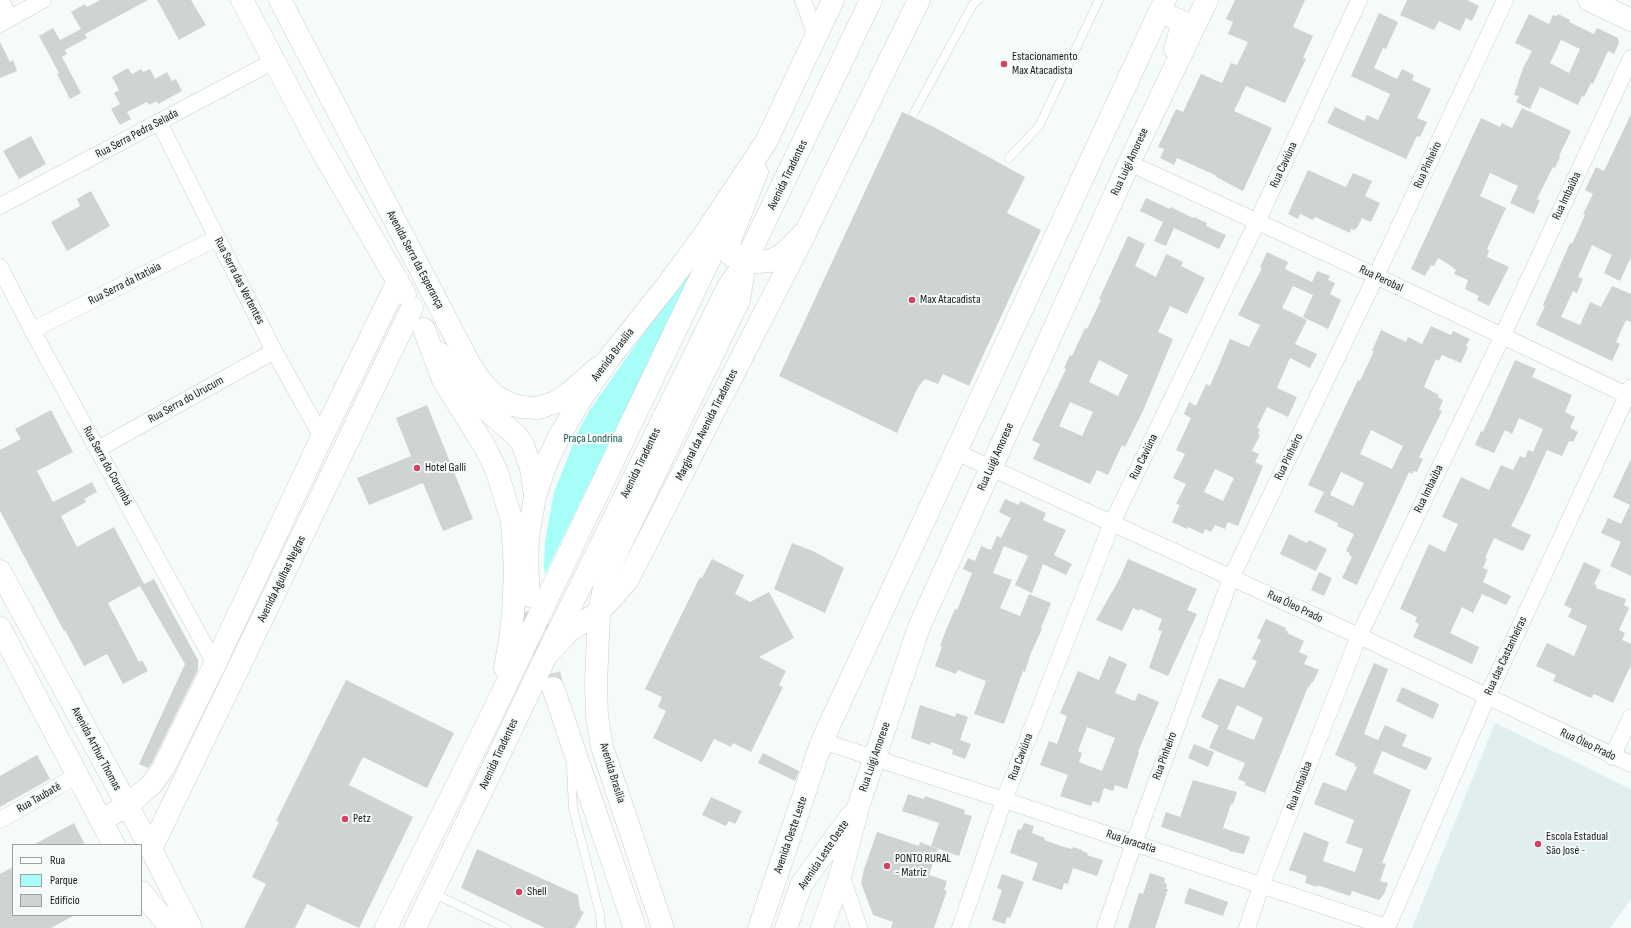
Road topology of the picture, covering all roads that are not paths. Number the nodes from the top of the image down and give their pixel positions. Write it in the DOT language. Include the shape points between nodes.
graph roads {
  1 [pos="1,0"];
  2 [pos="43,0"];
  3 [pos="242,0"];
  4 [pos="280,0"];
  5 [pos="803,0"];
  6 [pos="833,0"];
  7 [pos="871,0"];
  8 [pos="979,0"];
  9 [pos="1099,0"];
  10 [pos="1207,0"];
  11 [pos="1359,0"];
  12 [pos="1505,0"];
  13 [pos="1589,0"];
  14 [pos="920,4"];
  15 [pos="1163,6"];
  16 [pos="1631,20"];
  17 [pos="5,21"];
  18 [pos="816,36"];
  19 [pos="1631,58"];
  20 [pos="274,61"];
  21 [pos="1158,103"];
  22 [pos="914,113"];
  23 [pos="158,122"];
  24 [pos="766,142"];
  25 [pos="1009,158"];
  26 [pos="1129,163"];
  27 [pos="0,206"];
  28 [pos="1258,222"];
  29 [pos="806,231"];
  30 [pos="217,238"];
  31 [pos="745,263"];
  32 [pos="0,267"];
  33 [pos="1376,276"];
  34 [pos="398,281"];
  35 [pos="412,308"];
  36 [pos="424,329"];
  37 [pos="32,330"];
  38 [pos="1502,337"];
  39 [pos="274,351"];
  40 [pos="610,357"];
  41 [pos="1630,393"];
  42 [pos="322,437"];
  43 [pos="98,449"];
  44 [pos="956,452"];
  45 [pos="990,468"];
  46 [pos="535,496"];
  47 [pos="1112,523"];
  48 [pos="280,527"];
  49 [pos="302,537"];
  50 [pos="0,571"];
  51 [pos="1231,578"];
  52 [pos="530,596"];
  53 [pos="600,612"];
  54 [pos="0,628"];
  55 [pos="1359,636"];
  56 [pos="546,656"];
  57 [pos="215,664"];
  58 [pos="553,688"];
  59 [pos="1488,697"];
  60 [pos="497,703"];
  61 [pos="1631,716"];
  62 [pos="822,741"];
  63 [pos="570,742"];
  64 [pos="499,756"];
  65 [pos="1612,757"];
  66 [pos="875,758"];
  67 [pos="1631,764"];
  68 [pos="78,775"];
  69 [pos="1004,800"];
  70 [pos="127,806"];
  71 [pos="858,806"];
  72 [pos="0,820"];
  73 [pos="100,820"];
  74 [pos="600,827"];
  75 [pos="1134,843"];
  76 [pos="113,844"];
  77 [pos="151,849"];
  78 [pos="841,874"];
  79 [pos="1261,886"];
  80 [pos="432,893"];
  81 [pos="142,894"];
  82 [pos="142,895"];
  83 [pos="159,928"];
  84 [pos="171,928"];
  85 [pos="191,928"];
  86 [pos="386,928"];
  87 [pos="414,928"];
  88 [pos="506,928"];
  89 [pos="601,928"];
  90 [pos="622,928"];
  91 [pos="635,928"];
  92 [pos="663,928"];
  93 [pos="759,928"];
  94 [pos="786,928"];
  95 [pos="822,928"];
  96 [pos="859,928"];
  97 [pos="960,928"];
  98 [pos="1105,928"];
  99 [pos="1247,928"];
  100 [pos="1387,928"];
  1 -- 17 [label="street"];
  2 -- 17 [label="street"];
  3 -- 20 [label="main road, Avenida Serra da Esperança"];
  4 -- 40 [label="main road, Avenida Serra da Esperança" via="469,363 481,381 494,395 510,404 538,408 556,402 568,394"];
  5 -- 18 [label="street"];
  6 -- 18 [label="main road, Avenida Tiradentes"];
  7 -- 31 [label="main road, Avenida Tiradentes"];
  8 -- 22 [label="lane" via="973,4"];
  9 -- 25 [label="lane" via="1039,126"];
  10 -- 21 [label="main road, Rua Luigi Amorese"];
  11 -- 28 [label="street, Rua Caviúna"];
  12 -- 33 [label="street, Rua Pinheiro"];
  13 -- 16 [label="main road"];
  14 -- 29 [label="main road, Marginal da Avenida Tiradentes"];
  15 -- 21 [label="main road" via="1183,22"];
  15 -- 44 [label="main road"];
  18 -- 24 [label="main road, Avenida Tiradentes"];
  19 -- 38 [label="street, Rua Imbaúba"];
  20 -- 23 [label="street, Rua Serra Pedra Selada"];
  20 -- 34 [label="main road, Avenida Serra da Esperança" via="318,144"];
  21 -- 26 [label="main road, Rua Luigi Amorese"];
  23 -- 27 [label="street, Rua Serra Pedra Selada"];
  23 -- 30 [label="street, Rua Serra das Vertentes"];
  24 -- 31 [label="main road" via="763,158 730,240 731,255"];
  24 -- 40 [label="main road, Avenida Brasília" via="698,244"];
  24 -- 60 [label="main road, Avenida Tiradentes"];
  26 -- 28 [label="street, Rua Perobal"];
  26 -- 45 [label="main road, Rua Luigi Amorese"];
  28 -- 33 [label="street, Rua Perobal"];
  28 -- 47 [label="street, Rua Caviúna"];
  29 -- 31 [label="main road" via="783,254 770,260"];
  29 -- 53 [label="main road, Marginal da Avenida Tiradentes" via="627,581"];
  30 -- 37 [label="street, Rua Serra da Itatiaia"];
  30 -- 39 [label="street, Rua Serra das Vertentes"];
  31 -- 53 [label="main road, Avenida Brasília" via="739,300 614,558 604,588"];
  31 -- 56 [label="main road, Avenida Tiradentes" via="728,287"];
  32 -- 37 [label="street, Rua Serra do Corumbá"];
  33 -- 38 [label="street, Rua Perobal"];
  33 -- 51 [label="street, Rua Pinheiro"];
  34 -- 35 [label="main road, Avenida Serra da Esperança"];
  34 -- 42 [label="main road, Avenida Agulhas Negras"];
  35 -- 36 [label="main road, Avenida Serra da Esperança"];
  35 -- 49 [label="main road, Avenida Agulhas Negras"];
  36 -- 46 [label="main road, Avenida Serra da Esperança" via="454,377 523,444 531,468"];
  36 -- 60 [label="main road" via="443,380 485,447 497,472 512,521 515,570 513,614"];
  37 -- 43 [label="street, Rua Serra do Corumbá"];
  38 -- 41 [label="street, Rua Perobal"];
  38 -- 55 [label="street, Rua Imbaúba"];
  39 -- 42 [label="street, Rua Serra das Vertentes"];
  39 -- 43 [label="street, Rua Serra do Urucum"];
  40 -- 46 [label="main road, Avenida Brasília" via="581,398 560,435"];
  41 -- 59 [label="street, Rua das Castanheiras"];
  42 -- 48 [label="main road, Avenida Agulhas Negras"];
  43 -- 57 [label="street, Rua Serra do Corumbá"];
  44 -- 45 [label="street, Rua Óleo Prado"];
  44 -- 62 [label="main road"];
  45 -- 47 [label="street, Rua Óleo Prado"];
  45 -- 66 [label="main road, Rua Luigi Amorese" via="919,627"];
  46 -- 52 [label="main road, Avenida Brasília" via="527,554"];
  47 -- 51 [label="street, Rua Óleo Prado"];
  47 -- 69 [label="street, Rua Caviúna"];
  48 -- 49 [label="main road"];
  48 -- 57 [label="main road, Avenida Agulhas Negras"];
  49 -- 77 [label="main road, Avenida Agulhas Negras"];
  50 -- 70 [label="main road, Avenida Arthur Thomas"];
  51 -- 55 [label="street, Rua Óleo Prado"];
  51 -- 75 [label="street, Rua Pinheiro"];
  53 -- 56 [label="main road, Marginal da Avenida Tiradentes" via="569,631"];
  53 -- 92 [label="main road, Avenida Brasília" via="596,684 602,748"];
  54 -- 68 [label="main road"];
  55 -- 59 [label="street, Rua Óleo Prado"];
  55 -- 79 [label="street, Rua Imbaúba"];
  56 -- 64 [label="main road, Avenida Tiradentes"];
  57 -- 70 [label="main road, Avenida Agulhas Negras" via="164,767 152,784"];
  58 -- 63 [label="main road"];
  59 -- 65 [label="street, Rua Óleo Prado"];
  59 -- 100 [label="street, Rua das Castanheiras"];
  60 -- 64 [label="main road" via="505,728"];
  60 -- 86 [label="main road, Avenida Tiradentes"];
  61 -- 65 [label="street"];
  62 -- 66 [label="street, Rua Jaracatia"];
  62 -- 93 [label="main road, Avenida Oeste Leste"];
  63 -- 74 [label="main road"];
  63 -- 89 [label="lane" via="573,808"];
  64 -- 80 [label="main road, Avenida Tiradentes"];
  65 -- 67 [label="street, Rua Óleo Prado"];
  66 -- 69 [label="street, Rua Jaracatia"];
  66 -- 71 [label="main road, Rua Luigi Amorese"];
  68 -- 72 [label="street, Rua Taubaté"];
  68 -- 73 [label="main road"];
  69 -- 75 [label="street, Rua Jaracatia"];
  69 -- 97 [label="street, Rua Caviúna"];
  70 -- 73 [label="main road, Avenida Agulhas Negras"];
  70 -- 77 [label="main road, Avenida Arthur Thomas"];
  71 -- 78 [label="main road, Rua Luigi Amorese"];
  71 -- 94 [label="main road, Avenida Leste Oeste" via="801,886"];
  73 -- 76 [label="main road"];
  74 -- 90 [label="main road"];
  74 -- 91 [label="main road"];
  75 -- 79 [label="street, Rua Jaracatia"];
  75 -- 98 [label="street, Rua Pinheiro"];
  77 -- 85 [label="main road, Avenida Arthur Thomas"];
  78 -- 95 [label="main road, Rua Luigi Amorese"];
  78 -- 96 [label="street"];
  79 -- 99 [label="street, Rua Imbaúba"];
  79 -- 100 [label="street, Rua Jaracatia"];
  80 -- 87 [label="main road, Avenida Tiradentes"];
  80 -- 88 [label="lane"];
  81 -- 84 [label="main road"];
  82 -- 83 [label="main road"];
}
